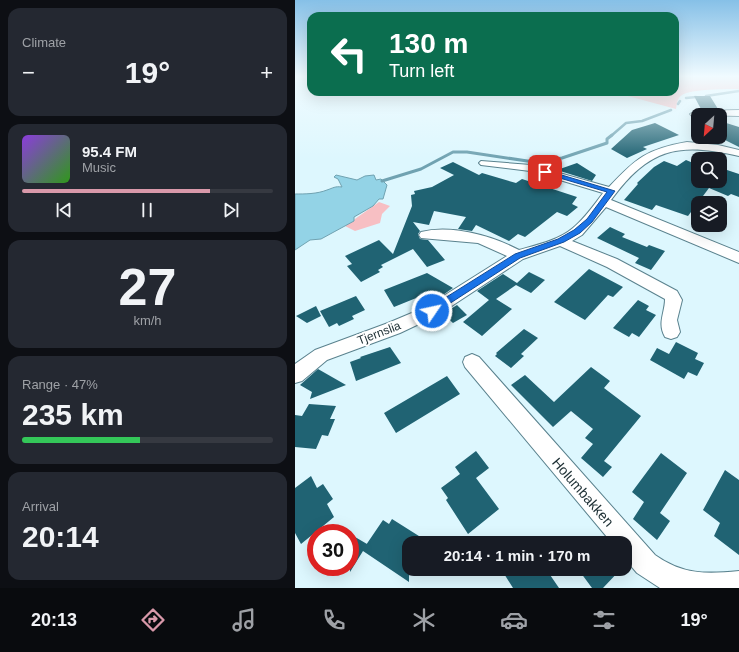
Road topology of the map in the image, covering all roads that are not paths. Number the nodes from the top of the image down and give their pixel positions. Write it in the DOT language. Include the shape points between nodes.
graph roads {
  1 [pos="727,113"];
  2 [pos="739,113"];
  3 [pos="739,153"];
  4 [pos="485,163"];
  5 [pos="607,196"];
  6 [pos="426,235"];
  7 [pos="561,240"];
  8 [pos="517,256"];
  9 [pos="739,258"];
  10 [pos="671,332"];
  11 [pos="472,362"];
  12 [pos="295,375"];
  13 [pos="739,584"];
  1 -- 2 [label="street"];
  3 -- 5 [label="street, Tjernslia" via="701,145 664,150 633,168"];
  4 -- 5 [label="street" via="531,168"];
  5 -- 7 [label="street, Tjernslia" via="577,232"];
  5 -- 9 [label="street"];
  6 -- 8 [label="street" via="445,235 494,243"];
  7 -- 8 [label="street, Tjernslia"];
  7 -- 10 [label="street" via="612,263 671,295 674,300 669,320"];
  8 -- 12 [label="street, Tjernslia" via="432,311 321,355"];
  11 -- 13 [label="street, Holumbakken" via="646,564 661,576 676,582 713,587"];
}
